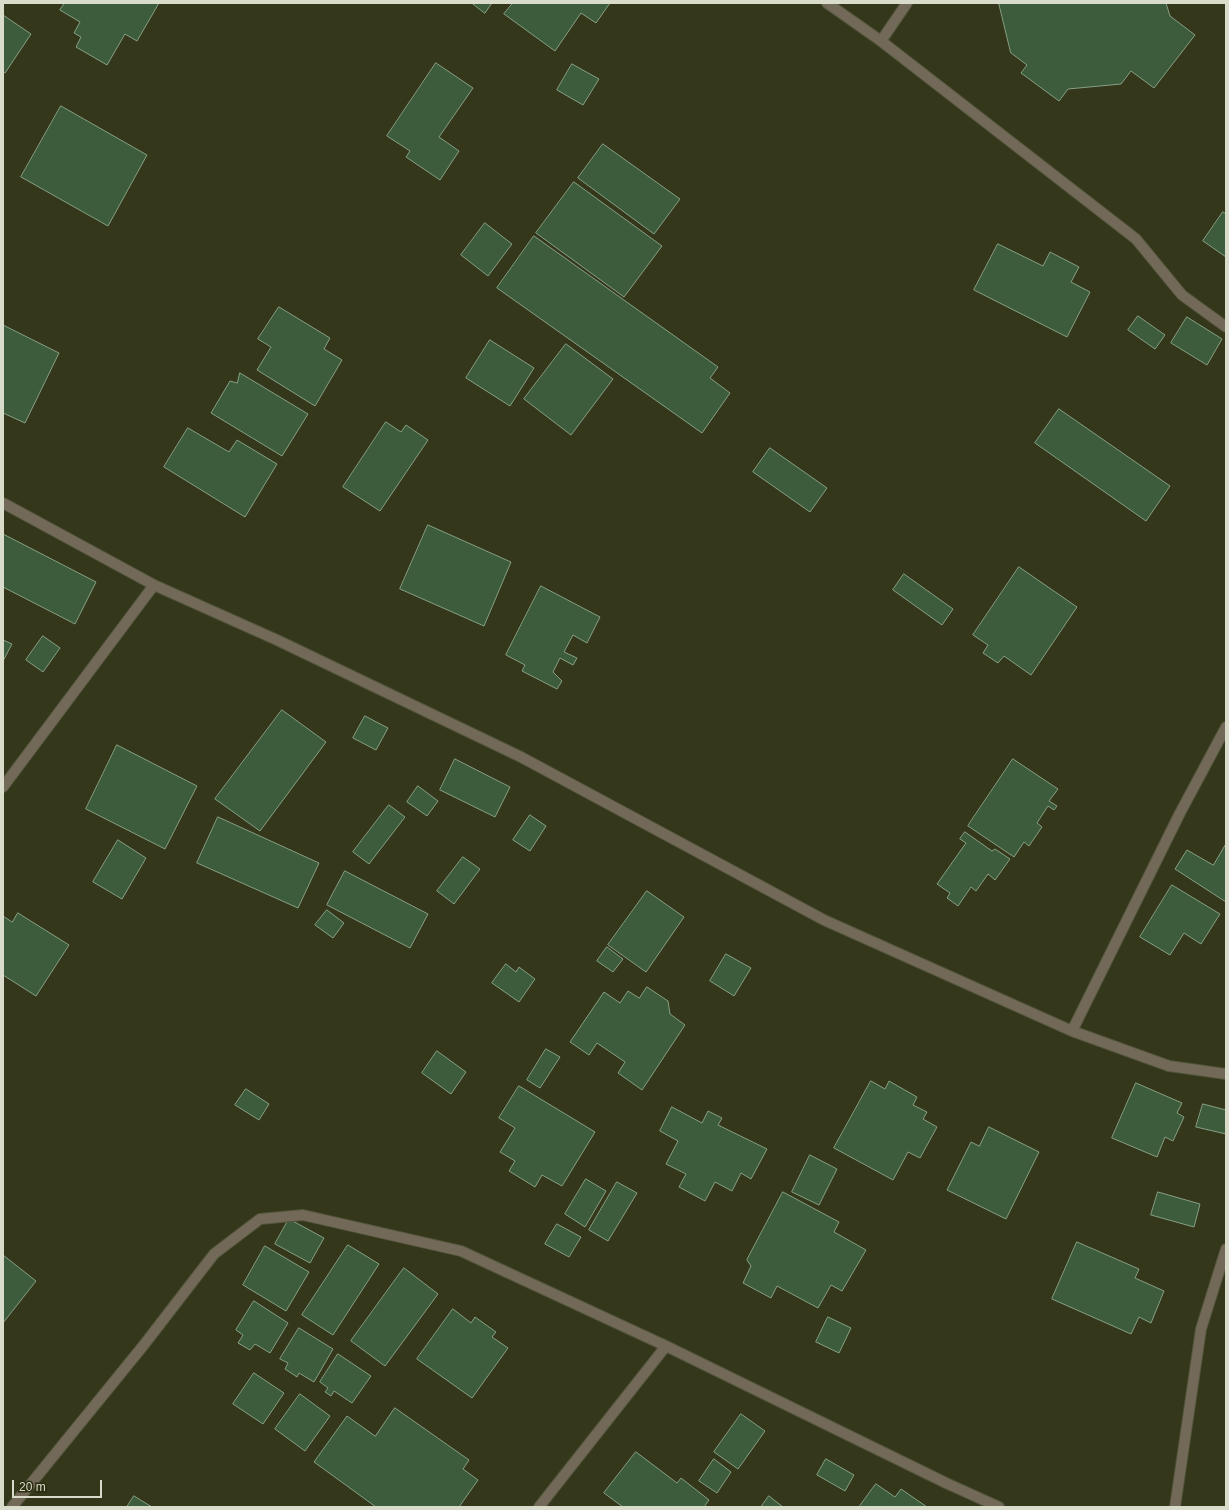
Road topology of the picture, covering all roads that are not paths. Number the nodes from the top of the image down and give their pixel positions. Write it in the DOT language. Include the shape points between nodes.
graph roads {
  1 [pos="827,3"];
  2 [pos="907,3"];
  3 [pos="881,41"];
  4 [pos="1226,327"];
  5 [pos="3,503"];
  6 [pos="154,585"];
  7 [pos="1226,727"];
  8 [pos="3,787"];
  9 [pos="1072,1031"];
  10 [pos="1226,1074"];
  11 [pos="1226,1249"];
  12 [pos="666,1346"];
  13 [pos="12,1507"];
  14 [pos="539,1507"];
  15 [pos="999,1507"];
  16 [pos="1175,1507"];
  1 -- 3 [label="street"];
  2 -- 3 [label="street"];
  3 -- 4 [label="street" via="1136,239 1182,295"];
  5 -- 6 [label="street"];
  6 -- 8 [label="street"];
  6 -- 9 [label="street" via="277,640 520,757 824,920"];
  7 -- 9 [label="street" via="1180,813"];
  9 -- 10 [label="street" via="1169,1066"];
  11 -- 16 [label="street" via="1200,1328"];
  12 -- 13 [label="street" via="461,1251 303,1215 260,1219 214,1254"];
  12 -- 14 [label="street"];
  12 -- 15 [label="street"];
}
